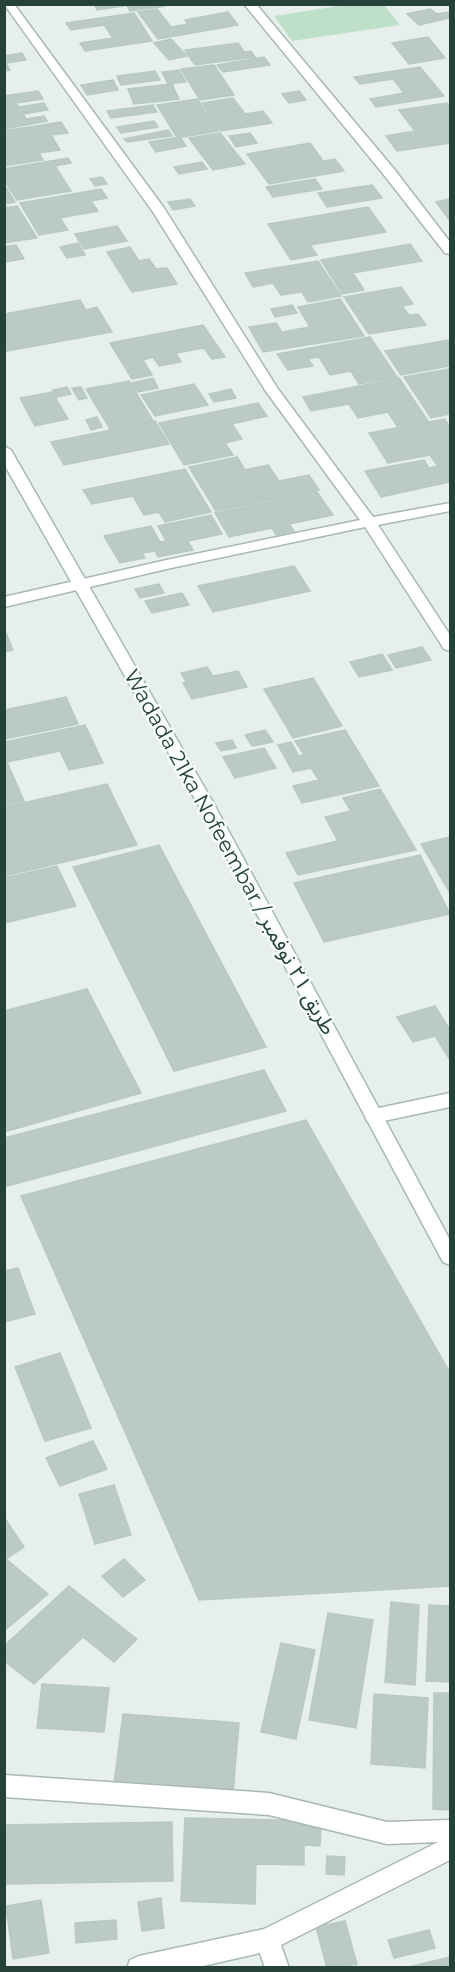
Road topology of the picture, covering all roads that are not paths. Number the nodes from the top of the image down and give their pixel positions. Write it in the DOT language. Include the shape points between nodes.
graph roads {
  1 [pos="8,4"];
  2 [pos="249,4"];
  3 [pos="450,250"];
  4 [pos="4,450"];
  5 [pos="450,507"];
  6 [pos="369,522"];
  7 [pos="82,583"];
  8 [pos="4,602"];
  9 [pos="450,646"];
  10 [pos="450,1100"];
  11 [pos="374,1116"];
  12 [pos="450,1257"];
  13 [pos="4,1786"];
  14 [pos="450,1831"];
  15 [pos="450,1848"];
  16 [pos="267,1940"];
  17 [pos="139,1968"];
  18 [pos="277,1968"];
  1 -- 6 [label="street" via="159,211 272,390"];
  2 -- 3 [label="street"];
  4 -- 7 [label="street, Wadada 21ka Nofeembar / طريق ٢١ نوفمبر"];
  5 -- 6 [label="street"];
  6 -- 7 [label="street"];
  6 -- 9 [label="street"];
  7 -- 8 [label="street"];
  7 -- 11 [label="street, Wadada 21ka Nofeembar / طريق ٢١ نوفمبر"];
  10 -- 11 [label="street"];
  11 -- 12 [label="street, Wadada 21ka Nofeembar / طريق ٢١ نوفمبر"];
  13 -- 14 [label="street" via="269,1804 387,1833"];
  15 -- 16 [label="street"];
  16 -- 17 [label="street"];
  16 -- 18 [label="street"];
}
